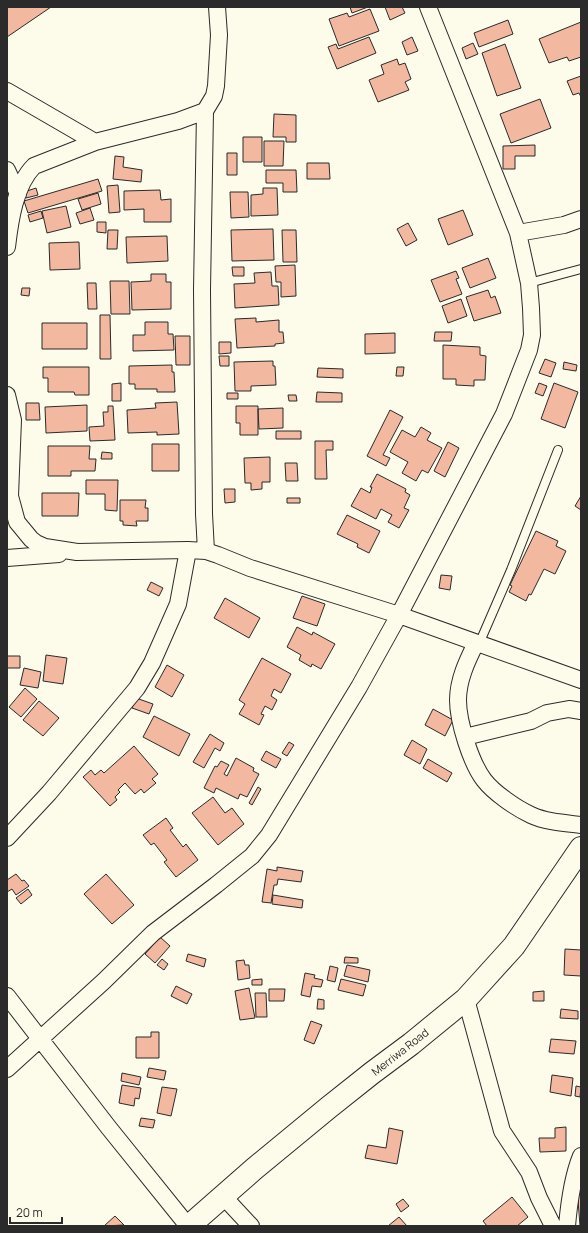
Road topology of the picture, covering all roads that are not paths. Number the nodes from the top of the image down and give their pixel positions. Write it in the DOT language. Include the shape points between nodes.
graph roads {
  1 [pos="217,7"];
  2 [pos="428,7"];
  3 [pos="7,91"];
  4 [pos="205,111"];
  5 [pos="95,142"];
  6 [pos="7,170"];
  7 [pos="18,194"];
  8 [pos="581,219"];
  9 [pos="518,233"];
  10 [pos="7,247"];
  11 [pos="581,269"];
  12 [pos="529,284"];
  13 [pos="7,395"];
  14 [pos="558,450"];
  15 [pos="188,550"];
  16 [pos="206,551"];
  17 [pos="77,552"];
  18 [pos="7,558"];
  19 [pos="399,615"];
  20 [pos="478,643"];
  21 [pos="581,680"];
  22 [pos="581,711"];
  23 [pos="465,737"];
  24 [pos="581,825"];
  25 [pos="7,838"];
  26 [pos="581,848"];
  27 [pos="7,996"];
  28 [pos="466,999"];
  29 [pos="41,1039"];
  30 [pos="7,1069"];
  31 [pos="581,1156"];
  32 [pos="223,1196"];
  33 [pos="189,1226"];
  34 [pos="250,1226"];
  35 [pos="553,1226"];
  36 [pos="567,1226"];
  1 -- 4 [label="street" via="219,35 216,86 214,96"];
  2 -- 9 [label="street"];
  3 -- 5 [label="street"];
  4 -- 5 [label="street" via="173,123"];
  4 -- 16 [label="street" via="202,290"];
  5 -- 7 [label="street" via="34,166 26,174"];
  6 -- 7 [label="street"];
  7 -- 10 [label="street"];
  8 -- 9 [label="street" via="564,225"];
  9 -- 12 [label="street"];
  11 -- 12 [label="lane"];
  12 -- 19 [label="street" via="532,335 519,376 504,414"];
  13 -- 17 [label="street" via="13,420 10,496 17,522 36,543"];
  14 -- 20 [label="lane" via="511,570"];
  15 -- 16 [label="street"];
  15 -- 17 [label="street"];
  15 -- 25 [label="street" via="178,604 152,663 137,688 49,793"];
  16 -- 19 [label="street" via="250,568"];
  17 -- 18 [label="street"];
  19 -- 20 [label="street"];
  19 -- 29 [label="street" via="282,814 252,856 153,933"];
  20 -- 21 [label="street"];
  20 -- 23 [label="street" via="466,662 458,700"];
  22 -- 23 [label="street" via="569,709 547,713 531,721"];
  23 -- 24 [label="street" via="479,772 493,790 530,815 544,820"];
  26 -- 28 [label="street, Merriwa Road" via="514,946"];
  27 -- 29 [label="street"];
  28 -- 32 [label="street, Merriwa Road" via="333,1104"];
  28 -- 35 [label="street" via="502,1131 529,1172"];
  29 -- 30 [label="street"];
  29 -- 33 [label="street"];
  31 -- 36 [label="street" via="570,1198"];
  32 -- 33 [label="street, Merriwa Road"];
  32 -- 34 [label="street"];
}
